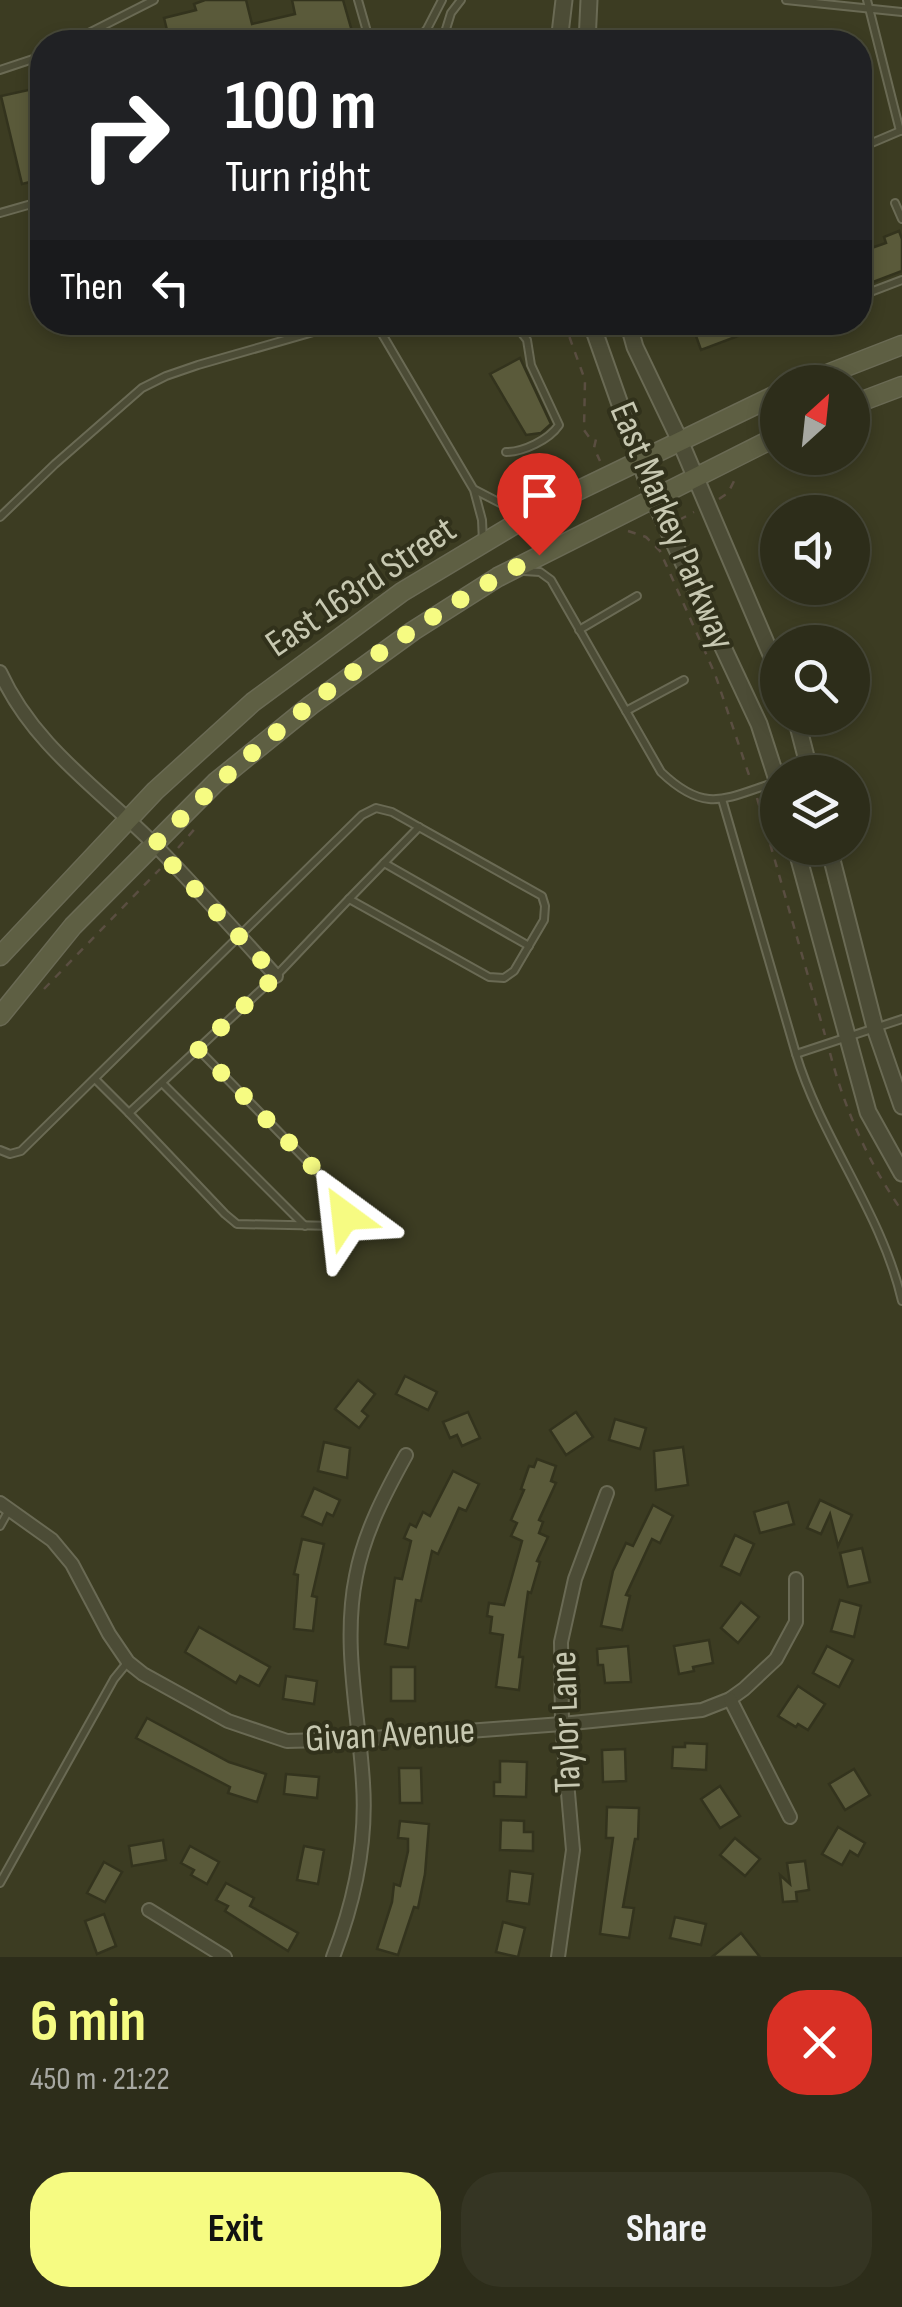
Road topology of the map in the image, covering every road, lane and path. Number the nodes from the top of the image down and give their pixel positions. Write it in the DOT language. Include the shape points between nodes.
graph roads {
  1 [pos="154,0"];
  2 [pos="358,0"];
  3 [pos="442,0"];
  4 [pos="461,0"];
  5 [pos="564,0"];
  6 [pos="590,0"];
  7 [pos="786,0"];
  8 [pos="867,0"];
  9 [pos="870,11"];
  10 [pos="902,12"];
  11 [pos="94,30"];
  12 [pos="367,30"];
  13 [pos="426,30"];
  14 [pos="445,30"];
  15 [pos="560,30"];
  16 [pos="588,30"];
  17 [pos="30,60"];
  18 [pos="0,70"];
  19 [pos="901,131"];
  20 [pos="872,143"];
  21 [pos="895,203"];
  22 [pos="30,205"];
  23 [pos="0,213"];
  24 [pos="902,218"];
  25 [pos="902,280"];
  26 [pos="872,291"];
  27 [pos="303,335"];
  28 [pos="383,335"];
  29 [pos="523,335"];
  30 [pos="569,335"];
  31 [pos="595,335"];
  32 [pos="633,335"];
  33 [pos="902,345"];
  34 [pos="851,365"];
  35 [pos="902,386"];
  36 [pos="870,398"];
  37 [pos="760,403"];
  38 [pos="680,441"];
  39 [pos="760,445"];
  40 [pos="506,452"];
  41 [pos="638,461"];
  42 [pos="608,476"];
  43 [pos="695,476"];
  44 [pos="474,490"];
  45 [pos="652,498"];
  46 [pos="534,512"];
  47 [pos="0,517"];
  48 [pos="624,530"];
  49 [pos="484,543"];
  50 [pos="510,570"];
  51 [pos="637,596"];
  52 [pos="760,629"];
  53 [pos="579,630"];
  54 [pos="0,672"];
  55 [pos="684,680"];
  56 [pos="626,711"];
  57 [pos="768,755"];
  58 [pos="760,787"];
  59 [pos="754,789"];
  60 [pos="722,799"];
  61 [pos="203,820"];
  62 [pos="124,823"];
  63 [pos="420,827"];
  64 [pos="153,846"];
  65 [pos="168,859"];
  66 [pos="384,863"];
  67 [pos="801,865"];
  68 [pos="833,865"];
  69 [pos="349,898"];
  70 [pos="240,937"];
  71 [pos="528,946"];
  72 [pos="0,956"];
  73 [pos="276,976"];
  74 [pos="37,996"];
  75 [pos="0,1016"];
  76 [pos="902,1018"];
  77 [pos="875,1028"];
  78 [pos="850,1038"];
  79 [pos="828,1045"];
  80 [pos="198,1049"];
  81 [pos="796,1054"];
  82 [pos="95,1078"];
  83 [pos="162,1083"];
  84 [pos="902,1106"];
  85 [pos="129,1113"];
  86 [pos="0,1150"];
  87 [pos="902,1174"];
  88 [pos="902,1211"];
  89 [pos="305,1226"];
  90 [pos="902,1301"];
  91 [pos="406,1455"];
  92 [pos="607,1493"];
  93 [pos="5,1506"];
  94 [pos="0,1526"];
  95 [pos="796,1578"];
  96 [pos="128,1662"];
  97 [pos="730,1700"];
  98 [pos="562,1724"];
  99 [pos="360,1739"];
  100 [pos="790,1816"];
  101 [pos="0,1883"];
  102 [pos="148,1910"];
  103 [pos="225,1957"];
  104 [pos="333,1957"];
  105 [pos="558,1957"];
  1 -- 11 [label="lane"];
  2 -- 12 [label="lane"];
  3 -- 13 [label="lane"];
  4 -- 14 [label="lane"];
  5 -- 15 [label="street"];
  6 -- 16 [label="street"];
  7 -- 9 [label="lane"];
  8 -- 9 [label="lane"];
  9 -- 10 [label="lane"];
  9 -- 19 [label="lane"];
  17 -- 18 [label="lane"];
  19 -- 20 [label="lane"];
  21 -- 24 [label="lane"];
  22 -- 23 [label="lane"];
  25 -- 26 [label="lane"];
  27 -- 47 [label="lane" via="142,388"];
  28 -- 44 [label="lane"];
  29 -- 40 [label="lane" via="559,425 518,452"];
  30 -- 42 [label="path" via="585,380 584,430 596,438"];
  31 -- 41 [label="street, East Markey Parkway"];
  32 -- 38 [label="street, East Markey Parkway"];
  33 -- 34 [label="main road"];
  35 -- 36 [label="main road"];
  37 -- 38 [label="main road, East 163rd Street"];
  38 -- 41 [label="main road, East 163rd Street"];
  38 -- 43 [label="street, East Markey Parkway"];
  39 -- 43 [label="main road, East 163rd Street"];
  41 -- 42 [label="main road, East 163rd Street"];
  41 -- 45 [label="street, East Markey Parkway"];
  42 -- 46 [label="main road, East 163rd Street"];
  43 -- 45 [label="main road, East 163rd Street"];
  43 -- 52 [label="street, East Markey Parkway"];
  44 -- 46 [label="lane"];
  44 -- 49 [label="lane"];
  45 -- 50 [label="main road, East 163rd Street"];
  45 -- 57 [label="street, East Markey Parkway"];
  46 -- 49 [label="main road, East 163rd Street"];
  48 -- 59 [label="path" via="646,536 660,552 714,674"];
  49 -- 62 [label="main road, East 163rd Street" via="402,592 253,702"];
  50 -- 53 [label="lane" via="540,572 551,580"];
  50 -- 64 [label="main road, East 163rd Street" via="311,705 216,782"];
  51 -- 53 [label="lane"];
  53 -- 56 [label="lane"];
  54 -- 62 [label="street" via="32,726"];
  55 -- 56 [label="lane"];
  56 -- 60 [label="lane" via="661,772 680,790"];
  58 -- 59 [label="lane"];
  59 -- 60 [label="lane"];
  59 -- 79 [label="path"];
  60 -- 81 [label="lane"];
  61 -- 65 [label="path"];
  62 -- 64 [label="street"];
  62 -- 72 [label="main road, East 163rd Street"];
  63 -- 66 [label="lane"];
  63 -- 70 [label="lane" via="376,808 362,815"];
  63 -- 71 [label="lane" via="542,896 544,920"];
  64 -- 65 [label="street"];
  64 -- 75 [label="main road, East 163rd Street" via="73,926"];
  65 -- 70 [label="street"];
  65 -- 74 [label="path"];
  66 -- 69 [label="lane"];
  66 -- 71 [label="lane"];
  67 -- 78 [label="street"];
  68 -- 77 [label="street"];
  69 -- 71 [label="lane" via="489,978 514,971"];
  69 -- 73 [label="lane"];
  70 -- 73 [label="street"];
  70 -- 82 [label="lane"];
  73 -- 80 [label="lane"];
  76 -- 77 [label="lane"];
  77 -- 78 [label="lane"];
  77 -- 84 [label="street"];
  78 -- 79 [label="lane"];
  78 -- 87 [label="street" via="868,1112"];
  79 -- 81 [label="lane"];
  79 -- 88 [label="path" via="850,1118"];
  80 -- 83 [label="lane"];
  80 -- 89 [label="lane" via="347,1202 335,1226"];
  81 -- 90 [label="lane" via="808,1095 837,1144"];
  82 -- 85 [label="lane"];
  82 -- 86 [label="lane" via="21,1151"];
  83 -- 85 [label="lane"];
  83 -- 89 [label="lane"];
  85 -- 89 [label="lane" via="238,1224"];
  91 -- 99 [label="street" via="374,1516 356,1574 350,1633"];
  92 -- 98 [label="street, Taylor Lane" via="566,1610"];
  93 -- 94 [label="lane"];
  93 -- 96 [label="street, Givan Avenue" via="52,1540 72,1564"];
  95 -- 97 [label="street, Givan Avenue" via="796,1622 785,1643 762,1676"];
  96 -- 99 [label="street, Givan Avenue" via="228,1722 287,1741"];
  96 -- 101 [label="lane"];
  97 -- 98 [label="street, Givan Avenue" via="676,1714"];
  97 -- 100 [label="street"];
  98 -- 99 [label="street, Givan Avenue"];
  98 -- 105 [label="street, Taylor Lane" via="573,1850"];
  99 -- 104 [label="street" via="363,1822 356,1881"];
  102 -- 103 [label="street"];
}
